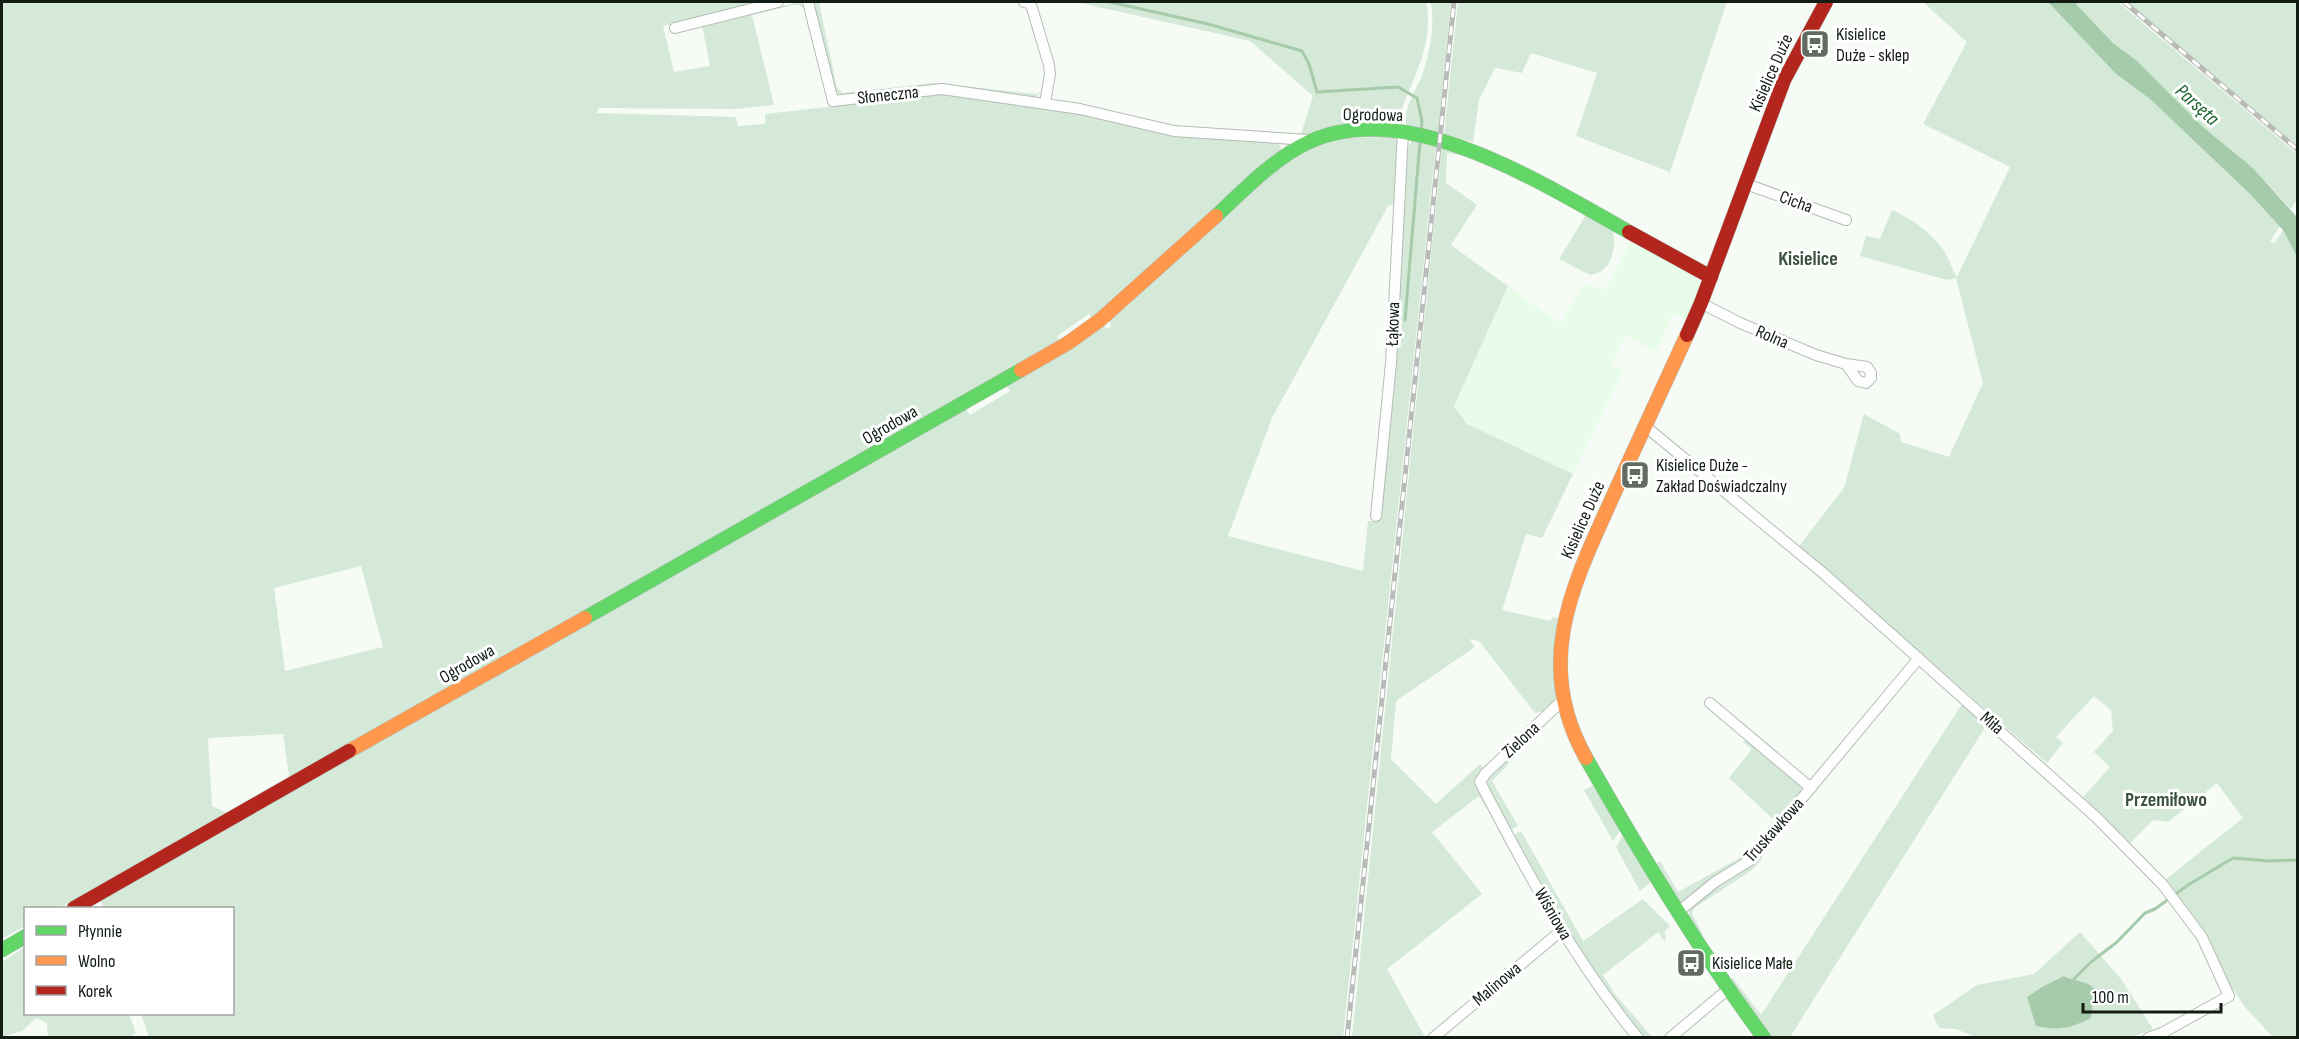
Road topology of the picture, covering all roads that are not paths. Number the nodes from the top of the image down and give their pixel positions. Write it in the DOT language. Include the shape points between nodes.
graph roads {
  1 [pos="778,2"];
  2 [pos="808,2"];
  3 [pos="1024,2"];
  4 [pos="1826,2"];
  5 [pos="675,28"];
  6 [pos="1045,103"];
  7 [pos="1402,132"];
  8 [pos="1308,140"];
  9 [pos="1746,184"];
  10 [pos="1846,220"];
  11 [pos="1711,277"];
  12 [pos="1701,303"];
  13 [pos="1846,364"];
  14 [pos="1645,426"];
  15 [pos="1376,516"];
  16 [pos="1919,658"];
  17 [pos="1564,699"];
  18 [pos="1710,703"];
  19 [pos="1480,782"];
  20 [pos="1811,788"];
  21 [pos="78,907"];
  22 [pos="1677,913"];
  23 [pos="1562,930"];
  24 [pos="24,937"];
  25 [pos="2,950"];
  26 [pos="1727,990"];
  27 [pos="1756,1034"];
  28 [pos="1433,1038"];
  29 [pos="1638,1038"];
  30 [pos="1670,1038"];
  31 [pos="2148,1038"];
  1 -- 5 [label="street"];
  2 -- 6 [label="street, Słoneczna" via="833,101 942,89"];
  3 -- 6 [label="street" via="1032,8 1049,65"];
  4 -- 9 [label="street, Kisielice Duże" via="1784,80"];
  6 -- 8 [label="street, Słoneczna" via="1174,131"];
  7 -- 8 [label="street, Ogrodowa" via="1351,130"];
  7 -- 11 [label="street, Ogrodowa" via="1445,142 1498,162"];
  7 -- 15 [label="street, Łąkowa" via="1391,363"];
  8 -- 21 [label="street, Ogrodowa" via="1273,164 1100,320 1068,343"];
  9 -- 10 [label="street, Cicha"];
  9 -- 11 [label="street, Kisielice Duże"];
  11 -- 12 [label="street, Kisielice Duże"];
  12 -- 13 [label="street, Rolna" via="1778,340"];
  12 -- 14 [label="street, Kisielice Duże"];
  14 -- 16 [label="street, Miła"];
  14 -- 17 [label="street, Kisielice Duże" via="1570,595 1560,642"];
  16 -- 20 [label="street, Truskawkowa"];
  16 -- 31 [label="street, Miła" via="2097,818 2163,885 2202,937 2229,996"];
  17 -- 19 [label="street, Zielona"];
  17 -- 22 [label="street, Kisielice Duże" via="1584,754"];
  18 -- 20 [label="street, Truskawkowa"];
  19 -- 23 [label="street, Wiśniowa"];
  20 -- 22 [label="street, Truskawkowa" via="1749,861"];
  22 -- 26 [label="street, Kisielice Duże"];
  23 -- 28 [label="street, Malinowa"];
  23 -- 29 [label="street, Wiśniowa" via="1591,977"];
  24 -- 25 [label="street"];
  26 -- 27 [label="street, Kisielice Duże"];
  26 -- 30 [label="street"];
}
